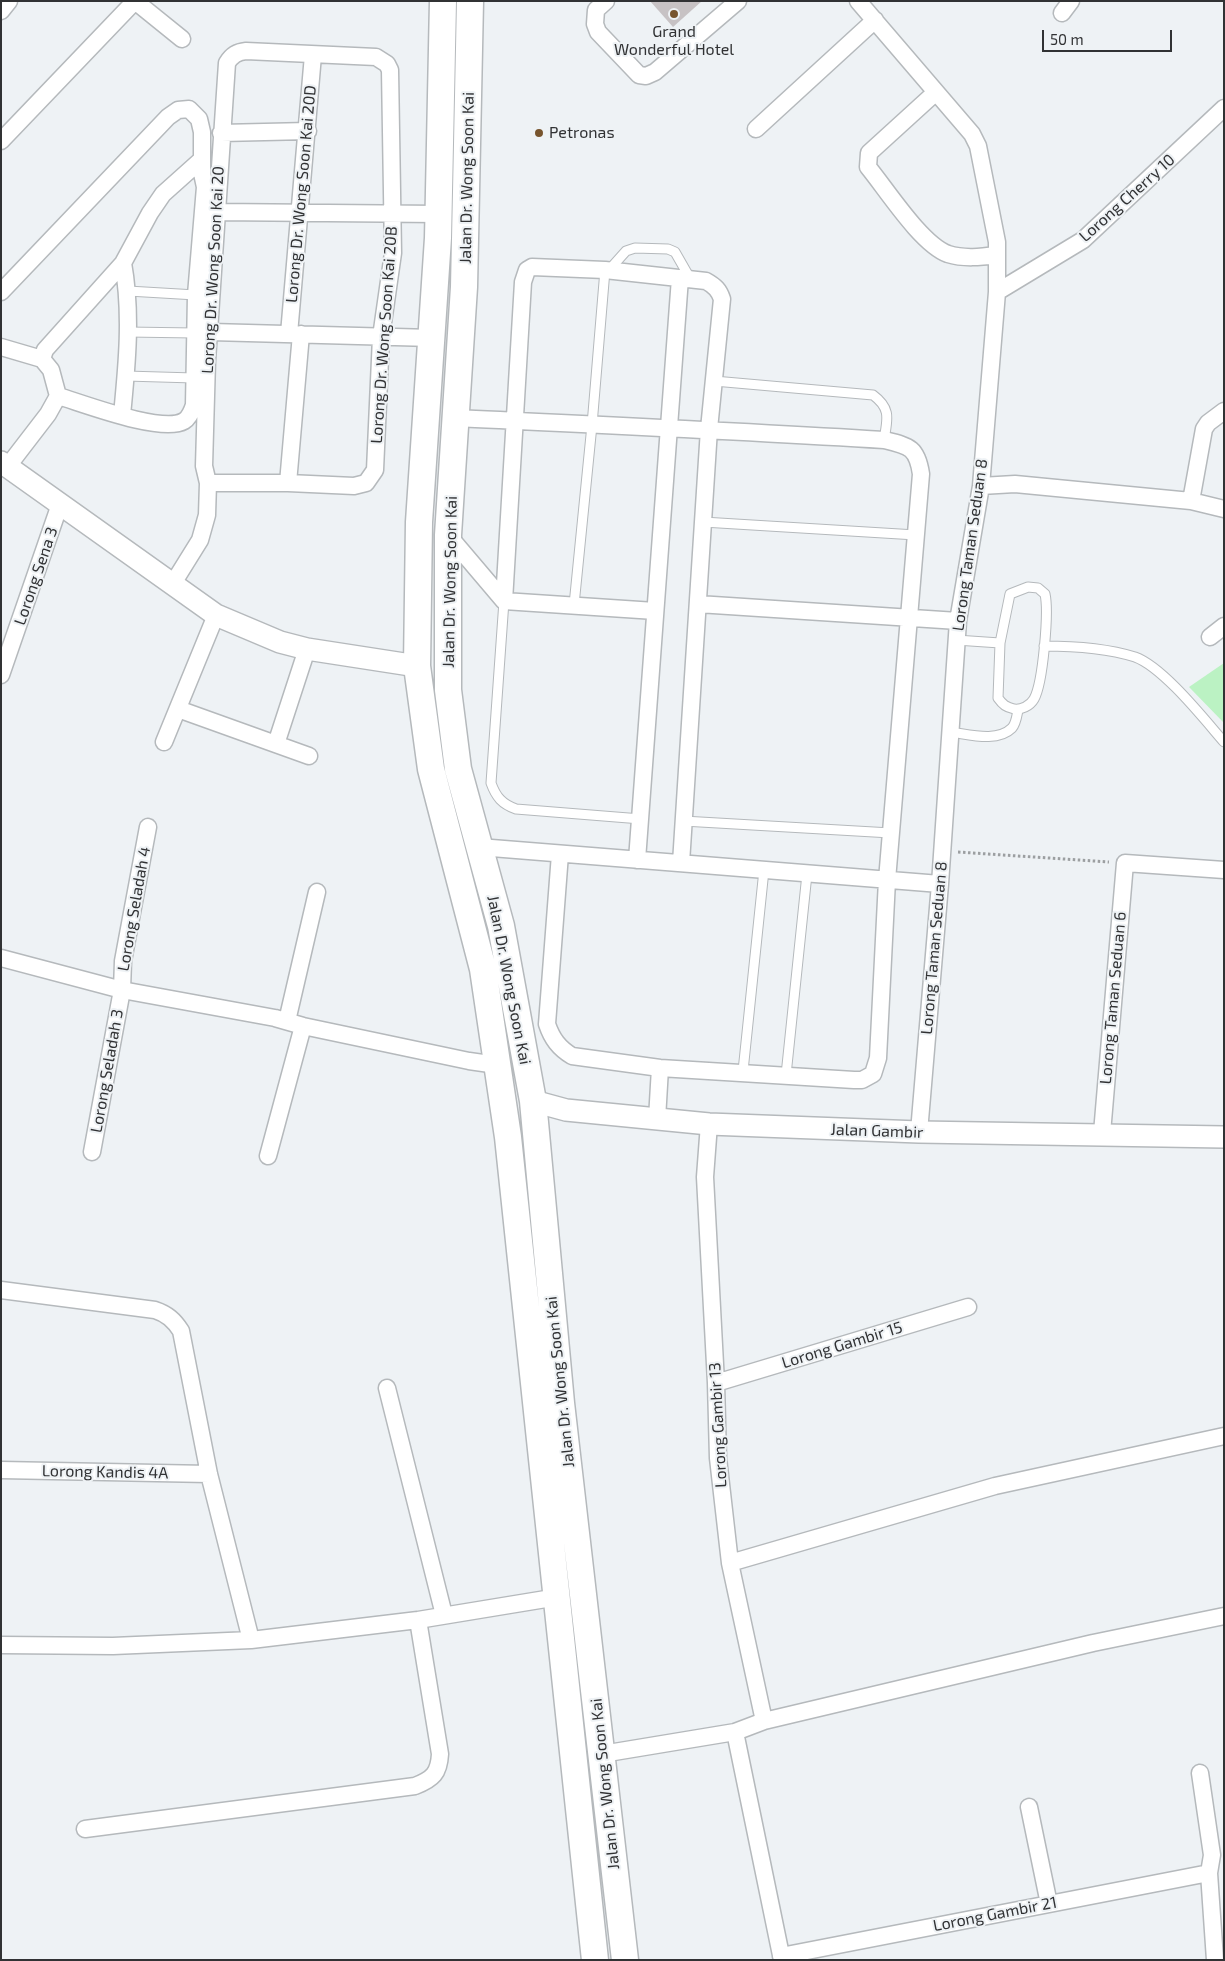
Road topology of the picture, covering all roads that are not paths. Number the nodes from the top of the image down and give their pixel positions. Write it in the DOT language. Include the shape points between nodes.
graph roads {
  1 [pos="9,1"];
  2 [pos="135,1"];
  3 [pos="443,1"];
  4 [pos="470,1"];
  5 [pos="738,1"];
  6 [pos="858,1"];
  7 [pos="597,4"];
  8 [pos="1,11"];
  9 [pos="875,20"];
  10 [pos="182,39"];
  11 [pos="313,55"];
  12 [pos="936,92"];
  13 [pos="1224,108"];
  14 [pos="756,129"];
  15 [pos="308,131"];
  16 [pos="221,132"];
  17 [pos="1,141"];
  18 [pos="202,160"];
  19 [pos="299,211"];
  20 [pos="216,212"];
  21 [pos="439,214"];
  22 [pos="392,215"];
  23 [pos="997,255"];
  24 [pos="123,263"];
  25 [pos="607,270"];
  26 [pos="685,279"];
  27 [pos="128,291"];
  28 [pos="1,292"];
  29 [pos="997,292"];
  30 [pos="196,294"];
  31 [pos="128,332"];
  32 [pos="203,333"];
  33 [pos="295,334"];
  34 [pos="381,337"];
  35 [pos="432,338"];
  36 [pos="1,347"];
  37 [pos="42,359"];
  38 [pos="126,376"];
  39 [pos="194,378"];
  40 [pos="714,381"];
  41 [pos="58,396"];
  42 [pos="1224,411"];
  43 [pos="122,415"];
  44 [pos="456,418"];
  45 [pos="516,421"];
  46 [pos="592,425"];
  47 [pos="669,429"];
  48 [pos="709,429"];
  49 [pos="884,440"];
  50 [pos="4,464"];
  51 [pos="208,483"];
  52 [pos="288,483"];
  53 [pos="981,486"];
  54 [pos="1192,501"];
  55 [pos="60,504"];
  56 [pos="1224,510"];
  57 [pos="703,522"];
  58 [pos="448,535"];
  59 [pos="916,535"];
  60 [pos="172,585"];
  61 [pos="504,602"];
  62 [pos="698,604"];
  63 [pos="574,606"];
  64 [pos="656,611"];
  65 [pos="216,615"];
  66 [pos="909,618"];
  67 [pos="958,621"];
  68 [pos="1224,626"];
  69 [pos="1210,637"];
  70 [pos="956,640"];
  71 [pos="1000,642"];
  72 [pos="1044,646"];
  73 [pos="307,649"];
  74 [pos="417,666"];
  75 [pos="1,675"];
  76 [pos="178,709"];
  77 [pos="1018,710"];
  78 [pos="950,732"];
  79 [pos="164,742"];
  80 [pos="1224,742"];
  81 [pos="276,744"];
  82 [pos="309,756"];
  83 [pos="641,819"];
  84 [pos="683,821"];
  85 [pos="148,827"];
  86 [pos="891,833"];
  87 [pos="479,847"];
  88 [pos="560,854"];
  89 [pos="638,860"];
  90 [pos="680,864"];
  91 [pos="764,870"];
  92 [pos="1224,870"];
  93 [pos="806,874"];
  94 [pos="887,880"];
  95 [pos="940,884"];
  96 [pos="317,892"];
  97 [pos="1,958"];
  98 [pos="122,990"];
  99 [pos="287,1021"];
  100 [pos="302,1026"];
  101 [pos="497,1064"];
  102 [pos="660,1068"];
  103 [pos="742,1072"];
  104 [pos="786,1075"];
  105 [pos="533,1101"];
  106 [pos="657,1119"];
  107 [pos="919,1132"];
  108 [pos="708,1134"];
  109 [pos="1102,1134"];
  110 [pos="1224,1137"];
  111 [pos="92,1152"];
  112 [pos="268,1156"];
  113 [pos="1,1290"];
  114 [pos="968,1307"];
  115 [pos="716,1383"];
  116 [pos="387,1388"];
  117 [pos="1224,1436"];
  118 [pos="1,1470"];
  119 [pos="209,1474"];
  120 [pos="730,1563"];
  121 [pos="558,1597"];
  122 [pos="444,1615"];
  123 [pos="1224,1616"];
  124 [pos="418,1620"];
  125 [pos="251,1640"];
  126 [pos="1,1645"];
  127 [pos="764,1721"];
  128 [pos="735,1732"];
  129 [pos="602,1754"];
  130 [pos="1200,1773"];
  131 [pos="1029,1807"];
  132 [pos="85,1829"];
  133 [pos="1209,1873"];
  134 [pos="1049,1904"];
  135 [pos="621,1929"];
  136 [pos="781,1958"];
  137 [pos="595,1960"];
  138 [pos="625,1960"];
  139 [pos="630,1960"];
  140 [pos="1215,1960"];
  1 -- 8 [label="street"];
  2 -- 10 [label="street"];
  2 -- 17 [label="street"];
  3 -- 21 [label="main road, Jalan Dr. Wong Soon Kai"];
  4 -- 44 [label="main road, Jalan Dr. Wong Soon Kai" via="464,287"];
  5 -- 7 [label="street" via="655,72 646,76 639,74 598,32 595,24"];
  6 -- 9 [label="street, Lorong Taman Seduan 8"];
  9 -- 12 [label="street, Lorong Taman Seduan 8"];
  9 -- 14 [label="street"];
  11 -- 15 [label="street, Lorong Dr. Wong Soon Kai 20D"];
  11 -- 16 [label="street, Lorong Dr. Wong Soon Kai 20" via="246,51 230,57"];
  11 -- 22 [label="street, Lorong Dr. Wong Soon Kai 20B" via="376,57 387,64 390,77"];
  12 -- 23 [label="street, Lorong Taman Seduan 8" via="972,134 978,146 996,232"];
  12 -- 23 [label="street" via="870,153 868,167 928,242 948,254 970,258"];
  13 -- 29 [label="street, Lorong Cherry 10" via="1083,240"];
  15 -- 16 [label="street"];
  15 -- 19 [label="street, Lorong Dr. Wong Soon Kai 20D"];
  16 -- 20 [label="street, Lorong Dr. Wong Soon Kai 20"];
  18 -- 24 [label="street" via="164,194"];
  18 -- 28 [label="street" via="199,119 189,108 178,110"];
  18 -- 30 [label="street" via="205,194"];
  19 -- 20 [label="street"];
  19 -- 22 [label="street"];
  19 -- 33 [label="street, Lorong Dr. Wong Soon Kai 20D"];
  20 -- 32 [label="street, Lorong Dr. Wong Soon Kai 20"];
  21 -- 22 [label="street"];
  21 -- 35 [label="main road, Jalan Dr. Wong Soon Kai"];
  22 -- 34 [label="street, Lorong Dr. Wong Soon Kai 20B" via="393,253"];
  23 -- 29 [label="street, Lorong Taman Seduan 8"];
  24 -- 27 [label="street"];
  24 -- 37 [label="street" via="52,341"];
  25 -- 26 [label="street"];
  25 -- 26 [label="lane" via="626,251 635,248 668,249 674,252"];
  25 -- 45 [label="street" via="532,267 528,270 522,282"];
  25 -- 46 [label="lane"];
  26 -- 40 [label="street" via="706,281 719,290 722,299"];
  26 -- 47 [label="street"];
  27 -- 30 [label="lane"];
  27 -- 31 [label="street"];
  29 -- 53 [label="street, Lorong Taman Seduan 8"];
  30 -- 32 [label="street"];
  31 -- 32 [label="lane"];
  31 -- 38 [label="street"];
  32 -- 33 [label="street"];
  32 -- 39 [label="street"];
  32 -- 51 [label="street, Lorong Dr. Wong Soon Kai 20" via="207,361 204,466"];
  33 -- 34 [label="street"];
  33 -- 52 [label="street, Lorong Dr. Wong Soon Kai 20D"];
  34 -- 35 [label="street"];
  34 -- 52 [label="street, Lorong Dr. Wong Soon Kai 20B" via="375,470 366,483 354,486"];
  35 -- 74 [label="main road, Jalan Dr. Wong Soon Kai" via="419,522"];
  36 -- 37 [label="street"];
  37 -- 41 [label="street" via="51,370"];
  38 -- 39 [label="lane"];
  38 -- 43 [label="street"];
  39 -- 43 [label="street" via="194,405 186,420 171,424 144,422"];
  40 -- 48 [label="street"];
  40 -- 49 [label="lane" via="874,395 883,402 888,415"];
  41 -- 43 [label="street"];
  41 -- 50 [label="street" via="48,414"];
  42 -- 54 [label="street" via="1204,429"];
  44 -- 45 [label="street"];
  44 -- 58 [label="main road, Jalan Dr. Wong Soon Kai"];
  45 -- 46 [label="street"];
  45 -- 61 [label="street"];
  46 -- 47 [label="street"];
  46 -- 63 [label="lane"];
  47 -- 48 [label="street"];
  47 -- 64 [label="street"];
  48 -- 49 [label="street"];
  48 -- 57 [label="street"];
  49 -- 59 [label="street" via="906,446 919,457 921,474"];
  50 -- 55 [label="street"];
  51 -- 52 [label="street"];
  51 -- 60 [label="street, Lorong Dr. Wong Soon Kai 20" via="207,515 200,540"];
  53 -- 54 [label="street" via="1015,484"];
  53 -- 67 [label="street, Lorong Taman Seduan 8"];
  54 -- 56 [label="street"];
  55 -- 60 [label="street"];
  55 -- 75 [label="street, Lorong Sena 3"];
  57 -- 59 [label="lane"];
  57 -- 62 [label="street"];
  58 -- 61 [label="street"];
  58 -- 87 [label="main road, Jalan Dr. Wong Soon Kai" via="448,690 458,769"];
  59 -- 66 [label="street"];
  60 -- 65 [label="street"];
  61 -- 63 [label="street"];
  61 -- 83 [label="lane" via="491,783 495,794 504,804 516,809"];
  62 -- 66 [label="street"];
  62 -- 84 [label="street"];
  63 -- 64 [label="street"];
  64 -- 83 [label="street"];
  65 -- 73 [label="street" via="280,642"];
  65 -- 76 [label="street"];
  66 -- 67 [label="street"];
  66 -- 86 [label="street"];
  67 -- 70 [label="street, Lorong Taman Seduan 8"];
  68 -- 69 [label="street"];
  70 -- 71 [label="lane"];
  70 -- 78 [label="street, Lorong Taman Seduan 8"];
  71 -- 72 [label="lane" via="1010,594 1028,587 1038,588 1045,594"];
  71 -- 77 [label="lane" via="998,698 1007,707"];
  72 -- 77 [label="lane" via="1036,693 1028,706"];
  72 -- 80 [label="lane" via="1079,646 1136,658 1186,699"];
  73 -- 74 [label="street"];
  73 -- 81 [label="street"];
  74 -- 101 [label="main road, Jalan Dr. Wong Soon Kai" via="431,769 483,969"];
  76 -- 79 [label="street"];
  76 -- 81 [label="street"];
  77 -- 78 [label="lane" via="1013,727 1006,732 987,736"];
  78 -- 95 [label="street, Lorong Taman Seduan 8"];
  81 -- 82 [label="street"];
  83 -- 89 [label="street"];
  84 -- 86 [label="lane"];
  84 -- 90 [label="street"];
  85 -- 98 [label="street, Lorong Seladah 4" via="123,961"];
  86 -- 94 [label="street"];
  87 -- 88 [label="street"];
  87 -- 105 [label="main road, Jalan Dr. Wong Soon Kai" via="501,926"];
  88 -- 89 [label="street"];
  88 -- 102 [label="street" via="547,1024 550,1034 556,1044 572,1056"];
  89 -- 90 [label="street"];
  90 -- 91 [label="street"];
  91 -- 93 [label="street"];
  91 -- 103 [label="lane"];
  92 -- 109 [label="street, Lorong Taman Seduan 6" via="1125,863"];
  93 -- 94 [label="street"];
  93 -- 104 [label="lane"];
  94 -- 95 [label="street"];
  94 -- 104 [label="street" via="876,1069 869,1077 854,1080"];
  95 -- 107 [label="street, Lorong Taman Seduan 8"];
  96 -- 99 [label="street"];
  97 -- 98 [label="street"];
  98 -- 99 [label="street"];
  98 -- 111 [label="street, Lorong Seladah 3"];
  99 -- 100 [label="street"];
  100 -- 101 [label="street"];
  100 -- 112 [label="street"];
  101 -- 121 [label="main road, Jalan Dr. Wong Soon Kai" via="508,1137"];
  102 -- 103 [label="street"];
  102 -- 106 [label="street"];
  103 -- 104 [label="street"];
  105 -- 106 [label="street, Jalan Gambir" via="566,1110"];
  105 -- 129 [label="main road, Jalan Dr. Wong Soon Kai" via="561,1403"];
  106 -- 108 [label="street, Jalan Gambir"];
  107 -- 108 [label="street, Jalan Gambir"];
  107 -- 109 [label="street, Jalan Gambir"];
  108 -- 115 [label="street, Lorong Gambir 13" via="705,1177"];
  109 -- 110 [label="street, Jalan Gambir"];
  113 -- 119 [label="street" via="166,1314 181,1330"];
  114 -- 115 [label="street, Lorong Gambir 15"];
  115 -- 120 [label="street, Lorong Gambir 13" via="718,1458"];
  116 -- 122 [label="street"];
  117 -- 120 [label="street" via="995,1486"];
  118 -- 119 [label="street, Lorong Kandis 4A"];
  119 -- 125 [label="street"];
  120 -- 127 [label="street, Lorong Gambir 13"];
  121 -- 122 [label="street"];
  121 -- 137 [label="main road, Jalan Dr. Wong Soon Kai"];
  122 -- 124 [label="street"];
  123 -- 127 [label="street" via="1093,1643"];
  124 -- 125 [label="street"];
  124 -- 132 [label="street" via="440,1754 439,1768 434,1777 415,1786"];
  125 -- 126 [label="street" via="113,1646"];
  127 -- 128 [label="street"];
  128 -- 129 [label="street"];
  128 -- 136 [label="street"];
  129 -- 135 [label="main road, Jalan Dr. Wong Soon Kai"];
  130 -- 133 [label="street" via="1212,1855"];
  131 -- 134 [label="street"];
  133 -- 134 [label="street, Lorong Gambir 21"];
  133 -- 140 [label="street"];
  134 -- 136 [label="street, Lorong Gambir 21"];
  135 -- 138 [label="main road, Jalan Dr. Wong Soon Kai"];
  135 -- 139 [label="main road"];
}
